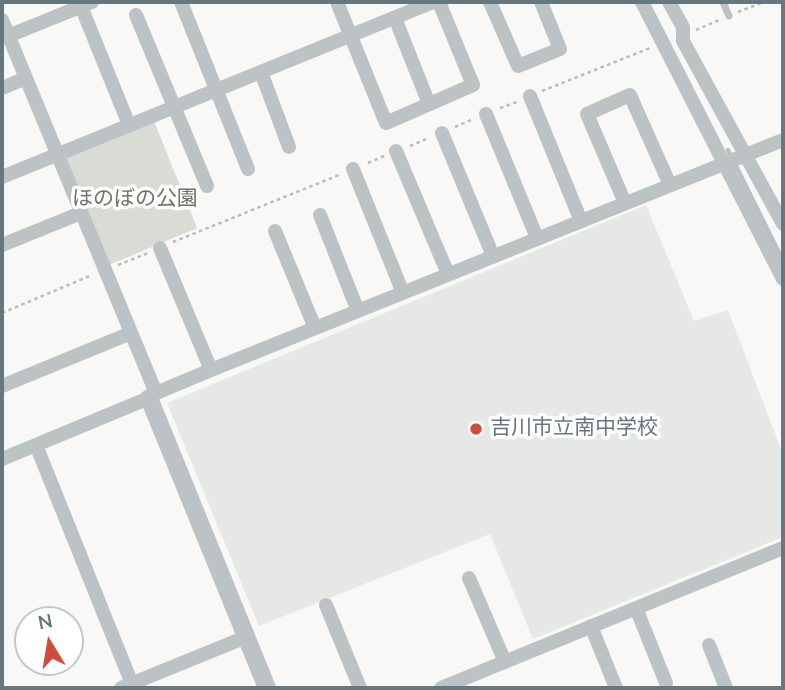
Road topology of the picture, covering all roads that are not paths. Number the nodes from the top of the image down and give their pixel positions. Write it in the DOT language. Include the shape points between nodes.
graph roads {
  1 [pos="181,2"];
  2 [pos="337,2"];
  3 [pos="433,2"];
  4 [pos="439,2"];
  5 [pos="490,2"];
  6 [pos="541,2"];
  7 [pos="642,2"];
  8 [pos="669,2"];
  9 [pos="723,2"];
  10 [pos="86,4"];
  11 [pos="136,15"];
  12 [pos="729,16"];
  13 [pos="395,18"];
  14 [pos="2,20"];
  15 [pos="351,35"];
  16 [pos="8,36"];
  17 [pos="261,72"];
  18 [pos="26,78"];
  19 [pos="2,88"];
  20 [pos="217,90"];
  21 [pos="530,96"];
  22 [pos="429,104"];
  23 [pos="174,107"];
  24 [pos="486,114"];
  25 [pos="129,125"];
  26 [pos="442,132"];
  27 [pos="783,140"];
  28 [pos="289,147"];
  29 [pos="396,151"];
  30 [pos="58,154"];
  31 [pos="735,159"];
  32 [pos="352,169"];
  33 [pos="248,170"];
  34 [pos="2,177"];
  35 [pos="670,185"];
  36 [pos="207,187"];
  37 [pos="625,203"];
  38 [pos="81,213"];
  39 [pos="320,215"];
  40 [pos="580,221"];
  41 [pos="783,224"];
  42 [pos="275,231"];
  43 [pos="537,238"];
  44 [pos="2,246"];
  45 [pos="160,248"];
  46 [pos="493,256"];
  47 [pos="448,274"];
  48 [pos="783,279"];
  49 [pos="403,293"];
  50 [pos="358,311"];
  51 [pos="315,328"];
  52 [pos="131,334"];
  53 [pos="211,370"];
  54 [pos="2,386"];
  55 [pos="152,396"];
  56 [pos="36,445"];
  57 [pos="2,459"];
  58 [pos="783,548"];
  59 [pos="469,578"];
  60 [pos="326,605"];
  61 [pos="636,608"];
  62 [pos="591,626"];
  63 [pos="246,637"];
  64 [pos="709,645"];
  65 [pos="505,662"];
  66 [pos="666,683"];
  67 [pos="127,686"];
  68 [pos="267,688"];
  69 [pos="360,688"];
  70 [pos="441,688"];
  71 [pos="616,688"];
  72 [pos="726,688"];
  1 -- 20 [label="street"];
  2 -- 15 [label="street"];
  3 -- 13 [label="street"];
  4 -- 22 [label="street" via="473,85"];
  5 -- 6 [label="street" via="518,66 560,49"];
  7 -- 31 [label="street"];
  8 -- 31 [label="street"];
  9 -- 12 [label="lane"];
  10 -- 16 [label="street"];
  10 -- 25 [label="street"];
  11 -- 23 [label="street"];
  13 -- 15 [label="street"];
  13 -- 22 [label="street"];
  14 -- 16 [label="street"];
  15 -- 17 [label="street"];
  15 -- 22 [label="street" via="386,123"];
  16 -- 18 [label="street"];
  17 -- 20 [label="street"];
  17 -- 28 [label="street"];
  18 -- 19 [label="street"];
  18 -- 30 [label="street"];
  20 -- 23 [label="street"];
  20 -- 33 [label="street"];
  21 -- 40 [label="street"];
  23 -- 25 [label="street"];
  23 -- 36 [label="street"];
  24 -- 43 [label="street"];
  25 -- 30 [label="street"];
  26 -- 46 [label="street"];
  27 -- 31 [label="street"];
  29 -- 47 [label="street"];
  30 -- 34 [label="street"];
  30 -- 38 [label="street"];
  31 -- 35 [label="street"];
  31 -- 41 [label="street" via="755,169"];
  31 -- 48 [label="street"];
  32 -- 49 [label="street"];
  35 -- 37 [label="street"];
  35 -- 37 [label="street" via="630,95 587,114"];
  37 -- 40 [label="street"];
  38 -- 44 [label="street"];
  38 -- 52 [label="street"];
  39 -- 50 [label="street"];
  40 -- 43 [label="street"];
  42 -- 51 [label="street"];
  43 -- 46 [label="street"];
  45 -- 53 [label="street"];
  46 -- 47 [label="street"];
  47 -- 49 [label="street"];
  49 -- 50 [label="street"];
  50 -- 51 [label="street"];
  51 -- 53 [label="street"];
  52 -- 54 [label="street"];
  52 -- 55 [label="street"];
  53 -- 55 [label="street"];
  55 -- 56 [label="street"];
  55 -- 63 [label="street"];
  56 -- 57 [label="street"];
  56 -- 67 [label="street"];
  58 -- 61 [label="street"];
  59 -- 65 [label="street"];
  60 -- 69 [label="street"];
  61 -- 62 [label="street"];
  61 -- 66 [label="street"];
  62 -- 65 [label="street"];
  62 -- 71 [label="street"];
  63 -- 67 [label="street"];
  63 -- 68 [label="street"];
  64 -- 72 [label="street"];
  65 -- 70 [label="street"];
}
